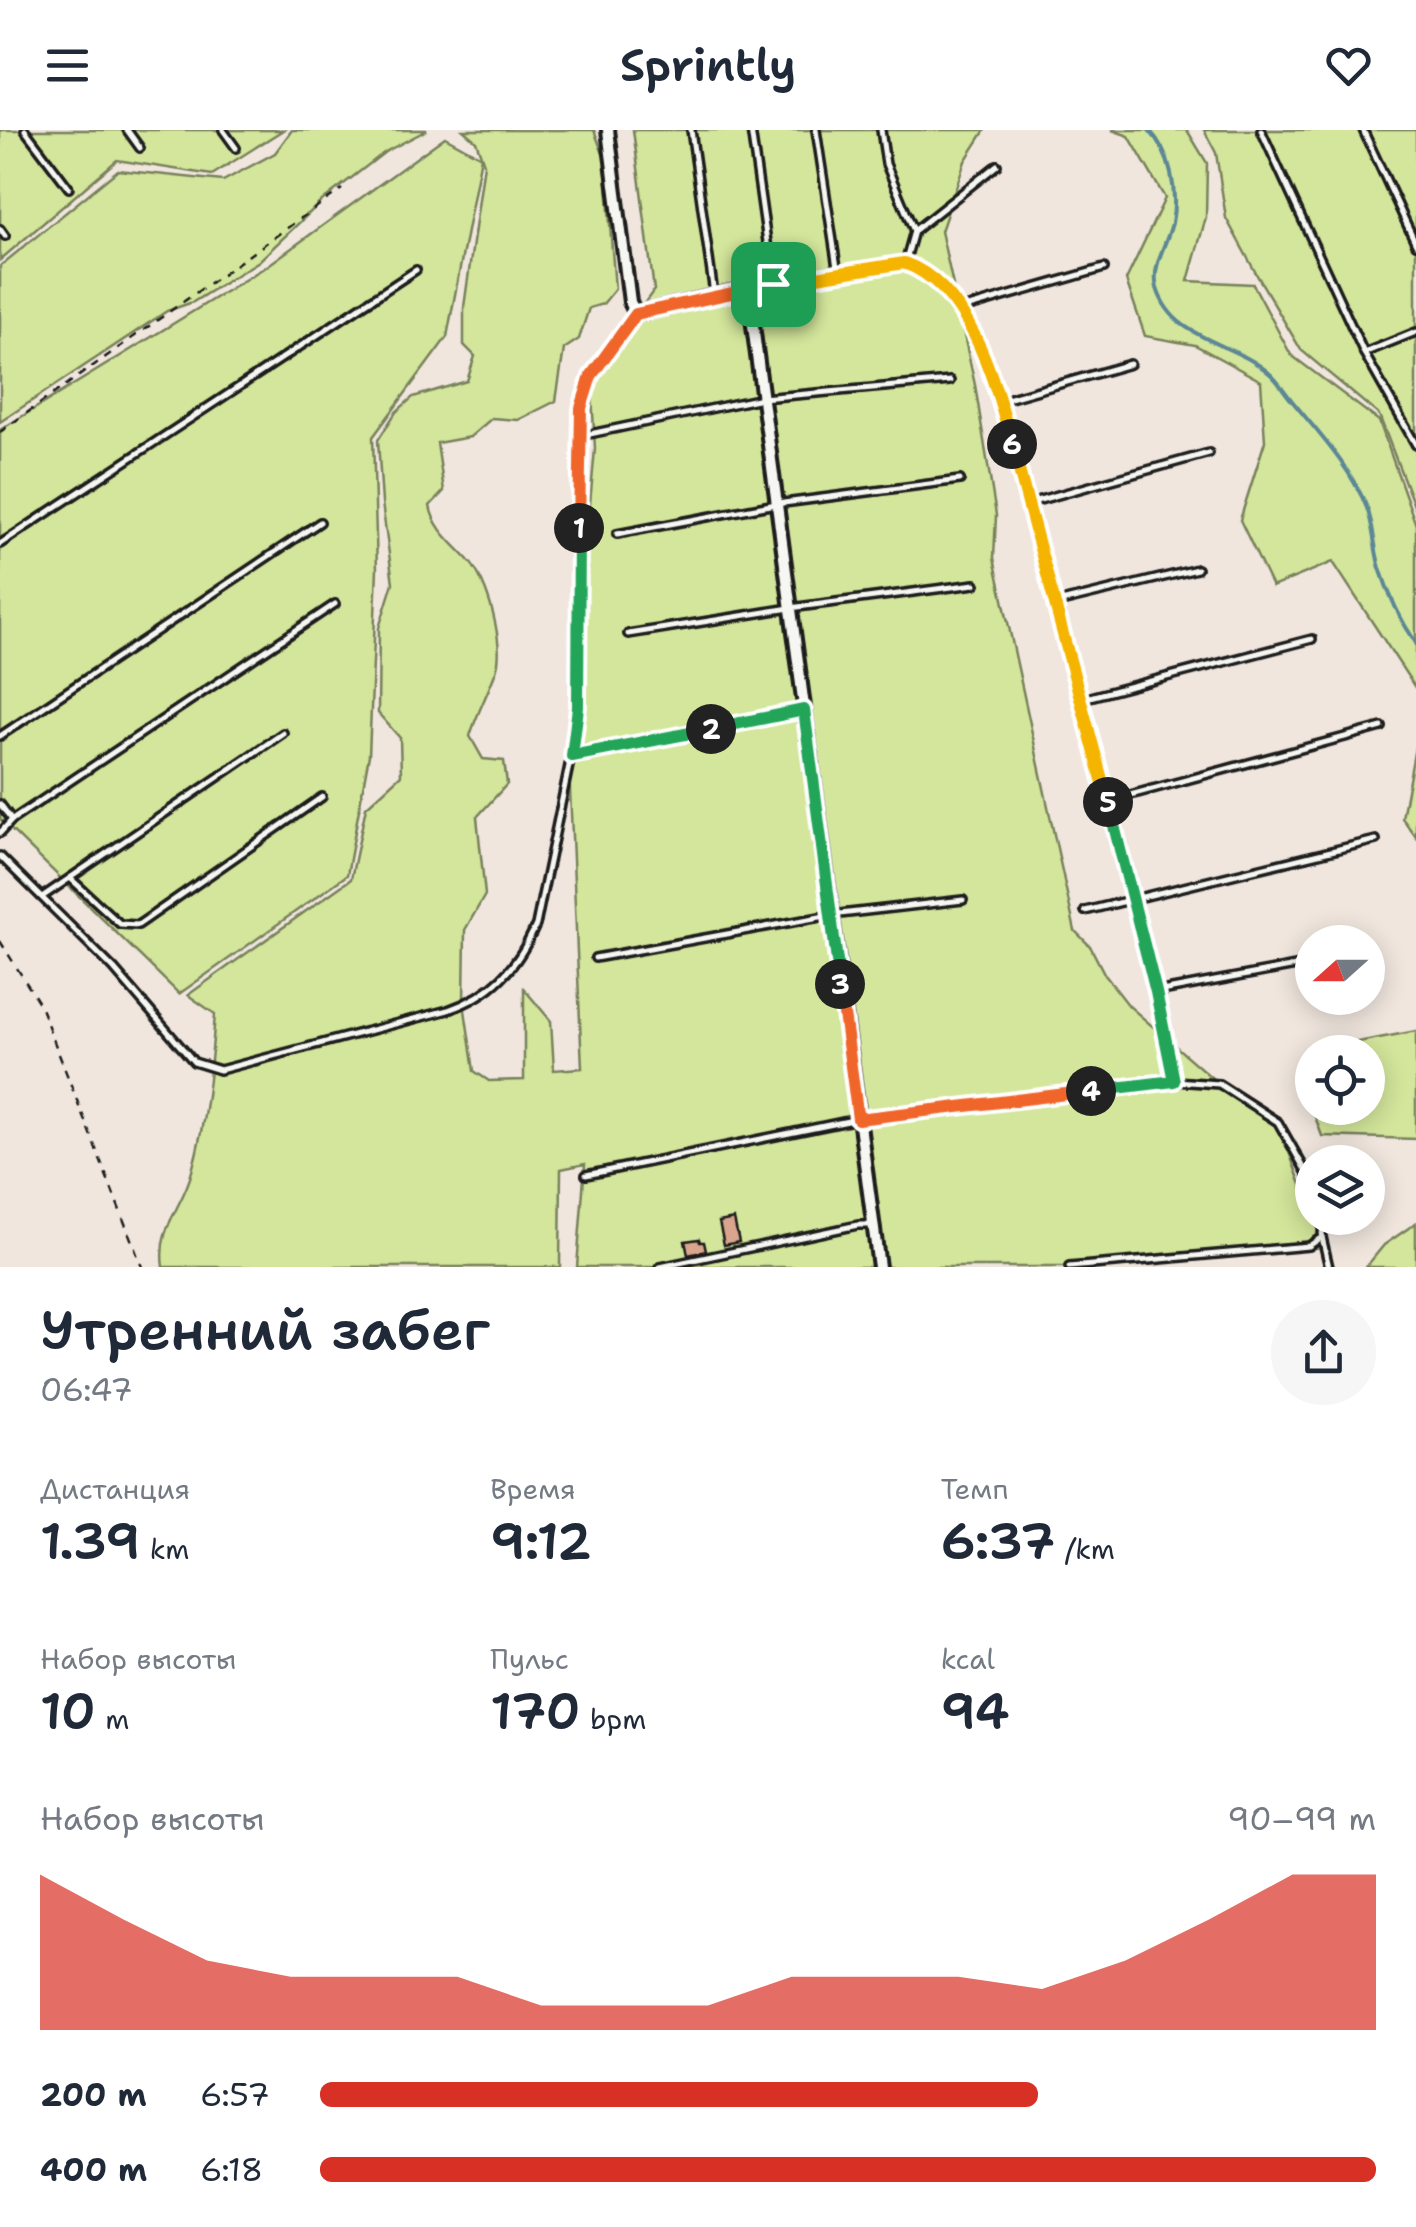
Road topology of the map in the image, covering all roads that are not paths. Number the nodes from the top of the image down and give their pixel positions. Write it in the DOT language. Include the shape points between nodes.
graph roads {
  1 [pos="26,130"];
  2 [pos="126,130"];
  3 [pos="223,130"];
  4 [pos="608,130"];
  5 [pos="691,130"];
  6 [pos="751,130"];
  7 [pos="816,130"];
  8 [pos="881,130"];
  9 [pos="1260,130"];
  10 [pos="1363,130"];
  11 [pos="140,148"];
  12 [pos="236,148"];
  13 [pos="996,165"];
  14 [pos="69,188"];
  15 [pos="914,231"];
  16 [pos="1416,244"];
  17 [pos="904,263"];
  18 [pos="1104,268"];
  19 [pos="416,270"];
  20 [pos="838,274"];
  21 [pos="773,284"];
  22 [pos="748,288"];
  23 [pos="715,296"];
  24 [pos="962,309"];
  25 [pos="636,314"];
  26 [pos="1416,332"];
  27 [pos="1364,353"];
  28 [pos="1130,364"];
  29 [pos="950,381"];
  30 [pos="762,398"];
  31 [pos="1000,401"];
  32 [pos="580,436"];
  33 [pos="1416,446"];
  34 [pos="1209,453"];
  35 [pos="960,480"];
  36 [pos="1029,503"];
  37 [pos="776,504"];
  38 [pos="320,522"];
  39 [pos="616,534"];
  40 [pos="0,544"];
  41 [pos="1197,569"];
  42 [pos="975,584"];
  43 [pos="1057,603"];
  44 [pos="335,604"];
  45 [pos="790,608"];
  46 [pos="628,634"];
  47 [pos="1312,640"];
  48 [pos="1082,699"];
  49 [pos="804,710"];
  50 [pos="1382,727"];
  51 [pos="283,734"];
  52 [pos="0,736"];
  53 [pos="572,756"];
  54 [pos="322,797"];
  55 [pos="1108,801"];
  56 [pos="0,804"];
  57 [pos="12,820"];
  58 [pos="0,833"];
  59 [pos="1376,840"];
  60 [pos="0,856"];
  61 [pos="70,878"];
  62 [pos="42,897"];
  63 [pos="962,900"];
  64 [pos="1133,900"];
  65 [pos="1085,911"];
  66 [pos="831,916"];
  67 [pos="595,958"];
  68 [pos="1295,966"];
  69 [pos="1156,992"];
  70 [pos="1174,1081"];
  71 [pos="858,1119"];
  72 [pos="1295,1152"];
  73 [pos="586,1175"];
  74 [pos="873,1226"];
  75 [pos="1322,1237"];
  76 [pos="660,1267"];
  77 [pos="879,1267"];
  78 [pos="1069,1267"];
  79 [pos="1329,1267"];
  1 -- 14 [label="lane"];
  2 -- 11 [label="lane"];
  3 -- 12 [label="lane"];
  4 -- 25 [label="street"];
  5 -- 23 [label="lane"];
  6 -- 21 [label="lane"];
  7 -- 20 [label="lane"];
  8 -- 15 [label="lane" via="886,164"];
  9 -- 27 [label="lane"];
  10 -- 16 [label="lane"];
  13 -- 15 [label="lane"];
  15 -- 17 [label="lane"];
  17 -- 20 [label="lane"];
  17 -- 24 [label="lane" via="926,270"];
  18 -- 24 [label="lane"];
  19 -- 40 [label="lane"];
  20 -- 21 [label="lane"];
  21 -- 22 [label="lane"];
  22 -- 23 [label="street"];
  22 -- 30 [label="street"];
  23 -- 25 [label="street"];
  24 -- 31 [label="lane"];
  25 -- 32 [label="lane" via="591,376"];
  26 -- 27 [label="lane"];
  27 -- 33 [label="lane"];
  28 -- 31 [label="lane"];
  29 -- 30 [label="lane"];
  30 -- 32 [label="lane"];
  30 -- 37 [label="street"];
  31 -- 36 [label="lane"];
  32 -- 53 [label="lane"];
  34 -- 36 [label="lane"];
  35 -- 37 [label="lane"];
  36 -- 43 [label="lane"];
  37 -- 39 [label="lane"];
  37 -- 45 [label="street"];
  38 -- 52 [label="lane"];
  41 -- 43 [label="lane"];
  42 -- 45 [label="lane"];
  43 -- 48 [label="lane"];
  44 -- 57 [label="lane"];
  45 -- 46 [label="lane"];
  45 -- 49 [label="street"];
  47 -- 48 [label="lane"];
  48 -- 55 [label="lane"];
  49 -- 53 [label="lane"];
  49 -- 66 [label="street"];
  50 -- 55 [label="lane"];
  51 -- 61 [label="lane"];
  53 -- 62 [label="lane" via="527,946 485,993 448,1010 220,1070 205,1068"];
  54 -- 61 [label="lane" via="138,924 120,924"];
  55 -- 64 [label="lane"];
  56 -- 57 [label="lane"];
  57 -- 58 [label="lane"];
  59 -- 64 [label="lane"];
  60 -- 62 [label="lane"];
  61 -- 62 [label="lane"];
  63 -- 66 [label="lane"];
  64 -- 65 [label="lane"];
  64 -- 69 [label="lane"];
  66 -- 67 [label="lane"];
  66 -- 71 [label="street"];
  68 -- 69 [label="lane"];
  69 -- 70 [label="lane"];
  70 -- 71 [label="lane"];
  70 -- 72 [label="lane" via="1219,1084 1278,1122"];
  71 -- 73 [label="lane"];
  71 -- 74 [label="street"];
  74 -- 76 [label="lane"];
  74 -- 77 [label="street"];
  75 -- 78 [label="lane" via="1310,1246"];
  75 -- 79 [label="lane"];
}
